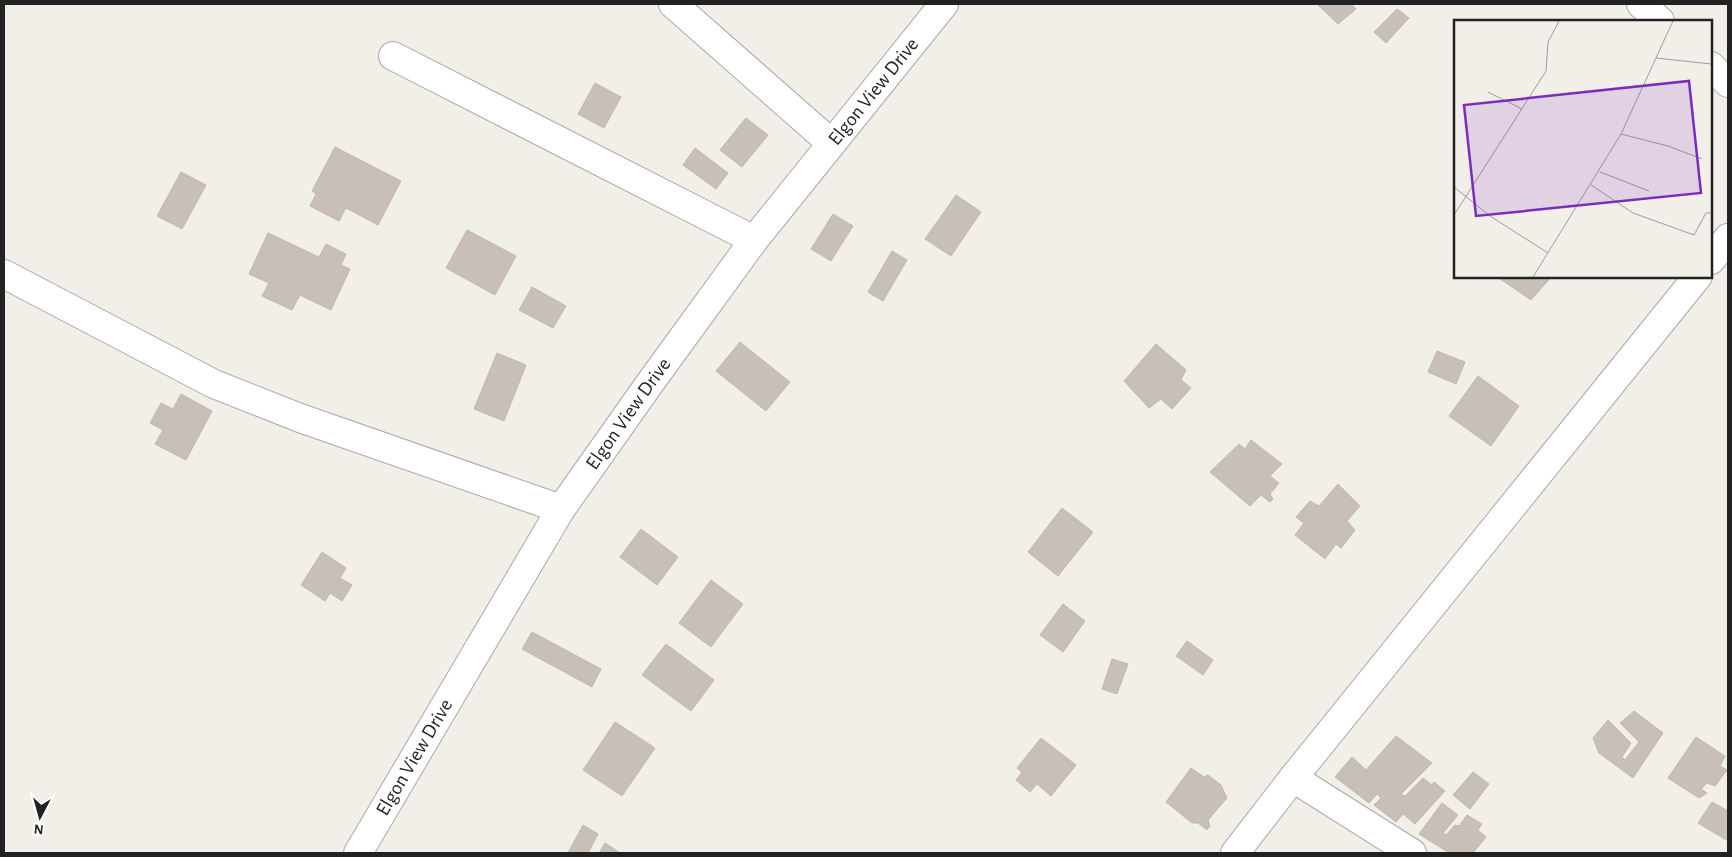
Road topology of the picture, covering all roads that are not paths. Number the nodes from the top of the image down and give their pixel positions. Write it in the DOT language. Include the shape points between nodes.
graph roads {
  1 [pos="673,4"];
  2 [pos="944,4"];
  3 [pos="1641,4"];
  4 [pos="1659,20"];
  5 [pos="393,56"];
  6 [pos="1712,67"];
  7 [pos="1728,83"];
  8 [pos="831,143"];
  9 [pos="1728,238"];
  10 [pos="754,240"];
  11 [pos="1712,259"];
  12 [pos="4,274"];
  13 [pos="1696,278"];
  14 [pos="561,509"];
  15 [pos="1293,778"];
  16 [pos="358,853"];
  17 [pos="1235,853"];
  18 [pos="1412,853"];
  1 -- 8 [label="street"];
  2 -- 8 [label="street, Elgon View Drive"];
  3 -- 4 [label="street"];
  5 -- 10 [label="street"];
  6 -- 7 [label="street"];
  8 -- 10 [label="street, Elgon View Drive"];
  9 -- 11 [label="street"];
  10 -- 14 [label="street, Elgon View Drive"];
  12 -- 14 [label="street" via="214,384 300,418"];
  13 -- 15 [label="street"];
  14 -- 16 [label="street, Elgon View Drive"];
  15 -- 17 [label="street"];
  15 -- 18 [label="street"];
}
